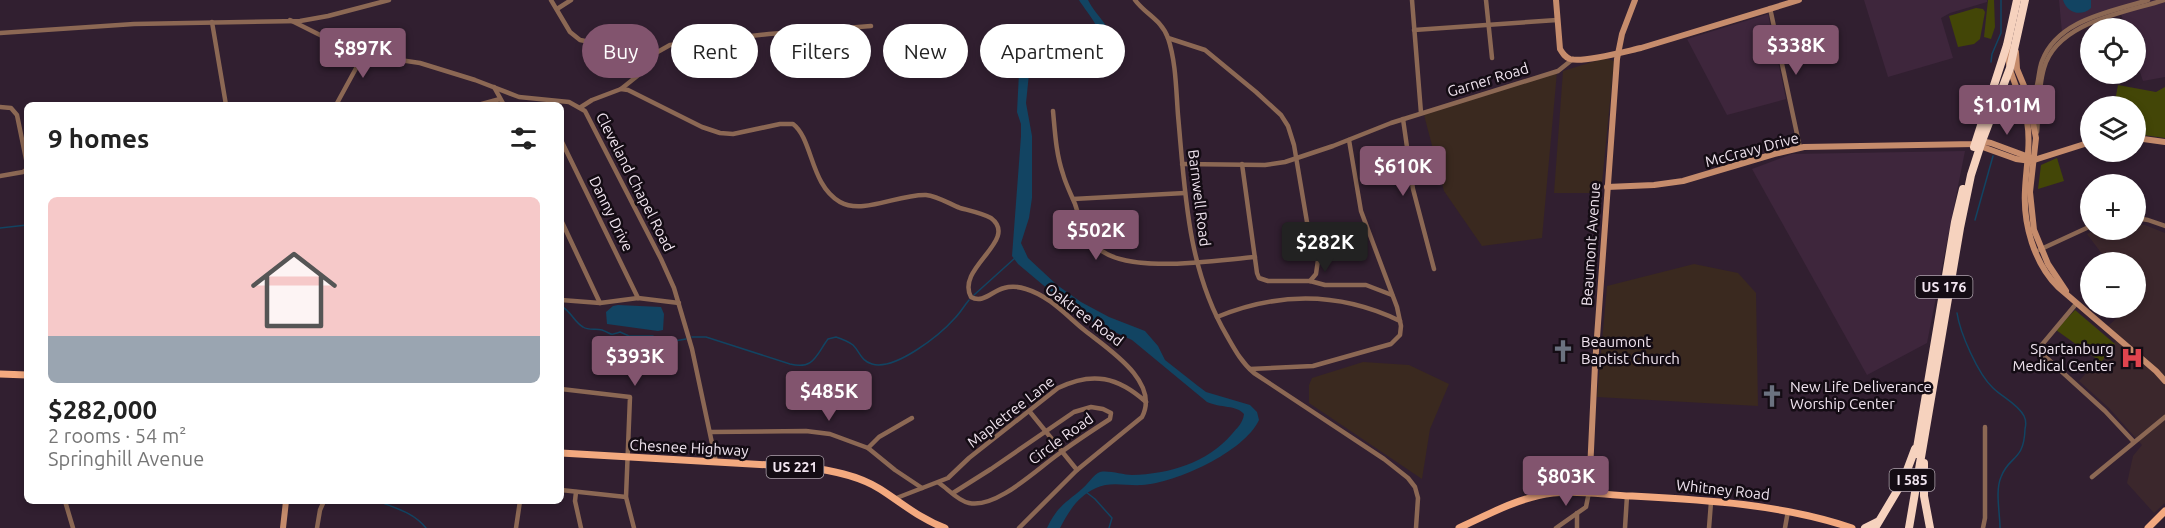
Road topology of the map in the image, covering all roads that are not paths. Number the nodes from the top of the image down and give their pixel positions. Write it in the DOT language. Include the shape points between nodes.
graph roads {
  1 [pos="389,0"];
  2 [pos="551,0"];
  3 [pos="571,0"];
  4 [pos="1135,0"];
  5 [pos="1412,0"];
  6 [pos="1486,0"];
  7 [pos="1556,0"];
  8 [pos="1635,0"];
  9 [pos="1798,0"];
  10 [pos="2017,0"];
  11 [pos="2025,0"];
  12 [pos="2148,0"];
  13 [pos="2164,0"];
  14 [pos="1770,8"];
  15 [pos="556,9"];
  16 [pos="290,20"];
  17 [pos="1557,20"];
  18 [pos="212,22"];
  19 [pos="1488,25"];
  20 [pos="1414,30"];
  21 [pos="0,33"];
  22 [pos="770,35"];
  23 [pos="1168,38"];
  24 [pos="582,40"];
  25 [pos="2017,41"];
  26 [pos="2007,45"];
  27 [pos="359,53"];
  28 [pos="1618,53"];
  29 [pos="1492,58"];
  30 [pos="1572,59"];
  31 [pos="2010,68"];
  32 [pos="494,87"];
  33 [pos="2036,88"];
  34 [pos="621,89"];
  35 [pos="2026,90"];
  36 [pos="2040,96"];
  37 [pos="500,99"];
  38 [pos="541,99"];
  39 [pos="2027,101"];
  40 [pos="225,102"];
  41 [pos="338,102"];
  42 [pos="489,102"];
  43 [pos="502,102"];
  44 [pos="542,102"];
  45 [pos="0,107"];
  46 [pos="581,107"];
  47 [pos="1053,111"];
  48 [pos="1421,113"];
  49 [pos="2035,117"];
  50 [pos="1403,119"];
  51 [pos="2146,139"];
  52 [pos="1349,140"];
  53 [pos="2165,142"];
  54 [pos="1979,144"];
  55 [pos="2080,145"];
  56 [pos="564,146"];
  57 [pos="1800,148"];
  58 [pos="24,149"];
  59 [pos="1296,158"];
  60 [pos="2030,159"];
  61 [pos="1182,164"];
  62 [pos="1242,164"];
  63 [pos="24,171"];
  64 [pos="0,176"];
  65 [pos="1607,186"];
  66 [pos="1185,192"];
  67 [pos="1073,199"];
  68 [pos="2146,220"];
  69 [pos="564,226"];
  70 [pos="2165,226"];
  71 [pos="2080,231"];
  72 [pos="2038,250"];
  73 [pos="1255,257"];
  74 [pos="1196,262"];
  75 [pos="1434,269"];
  76 [pos="1310,281"];
  77 [pos="1392,295"];
  78 [pos="638,298"];
  79 [pos="564,300"];
  80 [pos="600,303"];
  81 [pos="679,303"];
  82 [pos="2076,304"];
  83 [pos="1217,317"];
  84 [pos="1400,321"];
  85 [pos="2149,366"];
  86 [pos="1250,369"];
  87 [pos="0,374"];
  88 [pos="24,376"];
  89 [pos="2165,381"];
  90 [pos="2165,386"];
  91 [pos="564,389"];
  92 [pos="1146,402"];
  93 [pos="1030,412"];
  94 [pos="2165,417"];
  95 [pos="912,418"];
  96 [pos="1985,427"];
  97 [pos="1045,431"];
  98 [pos="711,432"];
  99 [pos="1923,432"];
  100 [pos="2134,442"];
  101 [pos="868,448"];
  102 [pos="1062,451"];
  103 [pos="564,453"];
  104 [pos="628,458"];
  105 [pos="716,462"];
  106 [pos="1077,470"];
  107 [pos="2092,477"];
  108 [pos="939,483"];
  109 [pos="922,488"];
  110 [pos="564,490"];
  111 [pos="576,492"];
  112 [pos="1588,492"];
  113 [pos="953,493"];
  114 [pos="1627,496"];
  115 [pos="626,497"];
  116 [pos="894,500"];
  117 [pos="1711,502"];
  118 [pos="66,504"];
  119 [pos="286,504"];
  120 [pos="323,504"];
  121 [pos="520,504"];
  122 [pos="2165,511"];
  123 [pos="1788,512"];
  124 [pos="1577,513"];
  125 [pos="1876,525"];
  126 [pos="73,528"];
  127 [pos="282,528"];
  128 [pos="317,528"];
  129 [pos="516,528"];
  130 [pos="581,528"];
  131 [pos="634,528"];
  132 [pos="945,528"];
  133 [pos="1019,528"];
  134 [pos="1416,528"];
  135 [pos="1459,528"];
  136 [pos="1556,528"];
  137 [pos="1577,528"];
  138 [pos="1626,528"];
  139 [pos="1709,528"];
  140 [pos="1785,528"];
  141 [pos="1852,528"];
  142 [pos="1865,528"];
  143 [pos="1904,528"];
  144 [pos="1909,528"];
  145 [pos="1930,528"];
  146 [pos="1983,528"];
  147 [pos="2148,528"];
  1 -- 16 [label="street" via="319,18"];
  2 -- 15 [label="street"];
  3 -- 15 [label="street"];
  4 -- 23 [label="street, Barnwell Road" via="1160,23"];
  5 -- 20 [label="street"];
  6 -- 19 [label="street"];
  7 -- 17 [label="street"];
  8 -- 28 [label="street, Beaumont Avenue"];
  9 -- 14 [label="street, Garner Road"];
  10 -- 26 [label="highway, US 176"];
  11 -- 25 [label="highway, US 176"];
  12 -- 33 [label="street" via="2084,21 2062,33 2044,56"];
  13 -- 36 [label="street" via="2088,24 2065,36 2047,60"];
  14 -- 28 [label="street, Garner Road"];
  14 -- 57 [label="street"];
  15 -- 24 [label="street" via="570,32"];
  16 -- 18 [label="street"];
  16 -- 27 [label="street, Cleveland Chapel Road"];
  17 -- 19 [label="street"];
  17 -- 30 [label="street" via="1560,49"];
  18 -- 21 [label="street"];
  18 -- 40 [label="street"];
  19 -- 20 [label="street"];
  19 -- 29 [label="street"];
  20 -- 48 [label="street"];
  22 -- 34 [label="street" via="676,44 657,52 641,73"];
  23 -- 59 [label="street" via="1205,50 1276,111 1291,132"];
  23 -- 61 [label="street, Barnwell Road"];
  25 -- 31 [label="highway, US 176"];
  25 -- 35 [label="street" via="2016,64"];
  26 -- 31 [label="street"];
  26 -- 54 [label="highway, US 176"];
  27 -- 32 [label="street, Cleveland Chapel Road" via="420,63"];
  27 -- 41 [label="street" via="360,61"];
  28 -- 30 [label="street, Garner Road"];
  28 -- 65 [label="street, Beaumont Avenue"];
  30 -- 48 [label="street, Garner Road" via="1558,70"];
  31 -- 39 [label="street"];
  31 -- 54 [label="highway, US 176"];
  32 -- 37 [label="street"];
  32 -- 38 [label="street, Cleveland Chapel Road" via="519,97"];
  33 -- 35 [label="street"];
  33 -- 39 [label="street"];
  34 -- 46 [label="street"];
  34 -- 92 [label="street, Oaktree Road" via="720,133 793,124 801,132 820,181 836,200 846,205 863,207 928,195 991,218 999,234 973,272 970,297 984,298 1008,287 1028,289 1044,297 1118,355 1140,383"];
  35 -- 39 [label="street"];
  36 -- 39 [label="street"];
  36 -- 49 [label="street"];
  37 -- 42 [label="street"];
  37 -- 43 [label="street"];
  38 -- 44 [label="street"];
  38 -- 46 [label="street, Cleveland Chapel Road"];
  39 -- 49 [label="street"];
  39 -- 60 [label="street"];
  45 -- 58 [label="street" via="11,108 17,115"];
  46 -- 81 [label="street, Cleveland Chapel Road" via="593,123 651,238"];
  47 -- 67 [label="street" via="1059,162"];
  48 -- 50 [label="street, Garner Road"];
  49 -- 60 [label="street" via="2036,138"];
  50 -- 52 [label="street, Garner Road"];
  50 -- 75 [label="street" via="1413,189"];
  51 -- 53 [label="street"];
  52 -- 59 [label="street, Garner Road"];
  52 -- 77 [label="street" via="1361,211"];
  54 -- 57 [label="street, McCravy Drive"];
  54 -- 60 [label="street, McCravy Drive"];
  54 -- 99 [label="highway, US 176" via="1955,222"];
  55 -- 60 [label="street"];
  56 -- 78 [label="street, Danny Drive"];
  57 -- 65 [label="street, McCravy Drive" via="1683,181"];
  59 -- 62 [label="street, Garner Road" via="1265,165"];
  59 -- 76 [label="street" via="1309,234 1318,261"];
  60 -- 72 [label="street" via="2030,200"];
  61 -- 62 [label="street, Garner Road"];
  61 -- 66 [label="street, Barnwell Road"];
  62 -- 73 [label="street"];
  63 -- 64 [label="street"];
  65 -- 112 [label="street, Beaumont Avenue"];
  66 -- 67 [label="street"];
  66 -- 74 [label="street, Barnwell Road"];
  67 -- 74 [label="street" via="1089,238 1110,257 1139,263"];
  68 -- 70 [label="street"];
  69 -- 80 [label="street"];
  71 -- 72 [label="street"];
  72 -- 82 [label="street"];
  73 -- 74 [label="street"];
  73 -- 76 [label="street" via="1262,280"];
  74 -- 83 [label="street, Barnwell Road"];
  76 -- 77 [label="street" via="1366,285"];
  77 -- 84 [label="street"];
  78 -- 80 [label="street"];
  78 -- 81 [label="street"];
  79 -- 80 [label="street"];
  81 -- 98 [label="street, Cleveland Chapel Road"];
  82 -- 85 [label="street"];
  82 -- 100 [label="street" via="2039,351"];
  83 -- 84 [label="street" via="1270,300 1315,298 1359,304"];
  83 -- 86 [label="street, Barnwell Road"];
  84 -- 86 [label="street" via="1400,335 1391,344 1313,366"];
  85 -- 89 [label="street"];
  85 -- 90 [label="street"];
  86 -- 134 [label="street, Barnwell Road" via="1408,478 1418,498"];
  87 -- 88 [label="main road"];
  91 -- 104 [label="street" via="630,397"];
  92 -- 93 [label="street, Mapletree Lane" via="1119,383 1093,378 1059,388"];
  92 -- 106 [label="street" via="1140,420"];
  93 -- 97 [label="street"];
  93 -- 108 [label="street, Mapletree Lane"];
  94 -- 100 [label="street"];
  95 -- 101 [label="street"];
  96 -- 146 [label="street"];
  97 -- 102 [label="street"];
  97 -- 102 [label="street, Circle Road" via="1079,409 1097,407 1110,412 1110,419"];
  97 -- 113 [label="street, Circle Road"];
  98 -- 101 [label="street" via="818,432"];
  98 -- 105 [label="street, Cleveland Chapel Road"];
  99 -- 125 [label="highway" via="1903,481"];
  99 -- 143 [label="highway, I 585"];
  99 -- 144 [label="highway, I 585"];
  99 -- 145 [label="highway"];
  100 -- 107 [label="street"];
  101 -- 109 [label="street"];
  102 -- 106 [label="street"];
  102 -- 113 [label="street, Circle Road" via="995,498 969,503"];
  103 -- 104 [label="main road, Chesnee Highway / US 221"];
  104 -- 105 [label="main road, Chesnee Highway / US 221"];
  104 -- 115 [label="street"];
  105 -- 116 [label="main road, Chesnee Highway / US 221" via="828,470 861,480"];
  106 -- 133 [label="street"];
  108 -- 109 [label="street, Mapletree Lane"];
  108 -- 113 [label="street, Circle Road"];
  109 -- 116 [label="street, Mapletree Lane"];
  110 -- 111 [label="street"];
  111 -- 115 [label="street"];
  111 -- 130 [label="street"];
  112 -- 114 [label="main road, Whitney Road"];
  112 -- 124 [label="street" via="1586,507"];
  112 -- 135 [label="main road" via="1521,501"];
  114 -- 117 [label="main road, Whitney Road"];
  114 -- 138 [label="street"];
  115 -- 131 [label="street"];
  116 -- 132 [label="main road, Chesnee Highway / US 221"];
  117 -- 123 [label="main road, Whitney Road"];
  117 -- 139 [label="street"];
  118 -- 126 [label="street"];
  119 -- 127 [label="street"];
  120 -- 128 [label="street"];
  121 -- 129 [label="street"];
  122 -- 147 [label="main road"];
  123 -- 140 [label="street"];
  123 -- 141 [label="main road, Whitney Road"];
  124 -- 136 [label="street"];
  124 -- 137 [label="street"];
  125 -- 142 [label="highway"];
}
